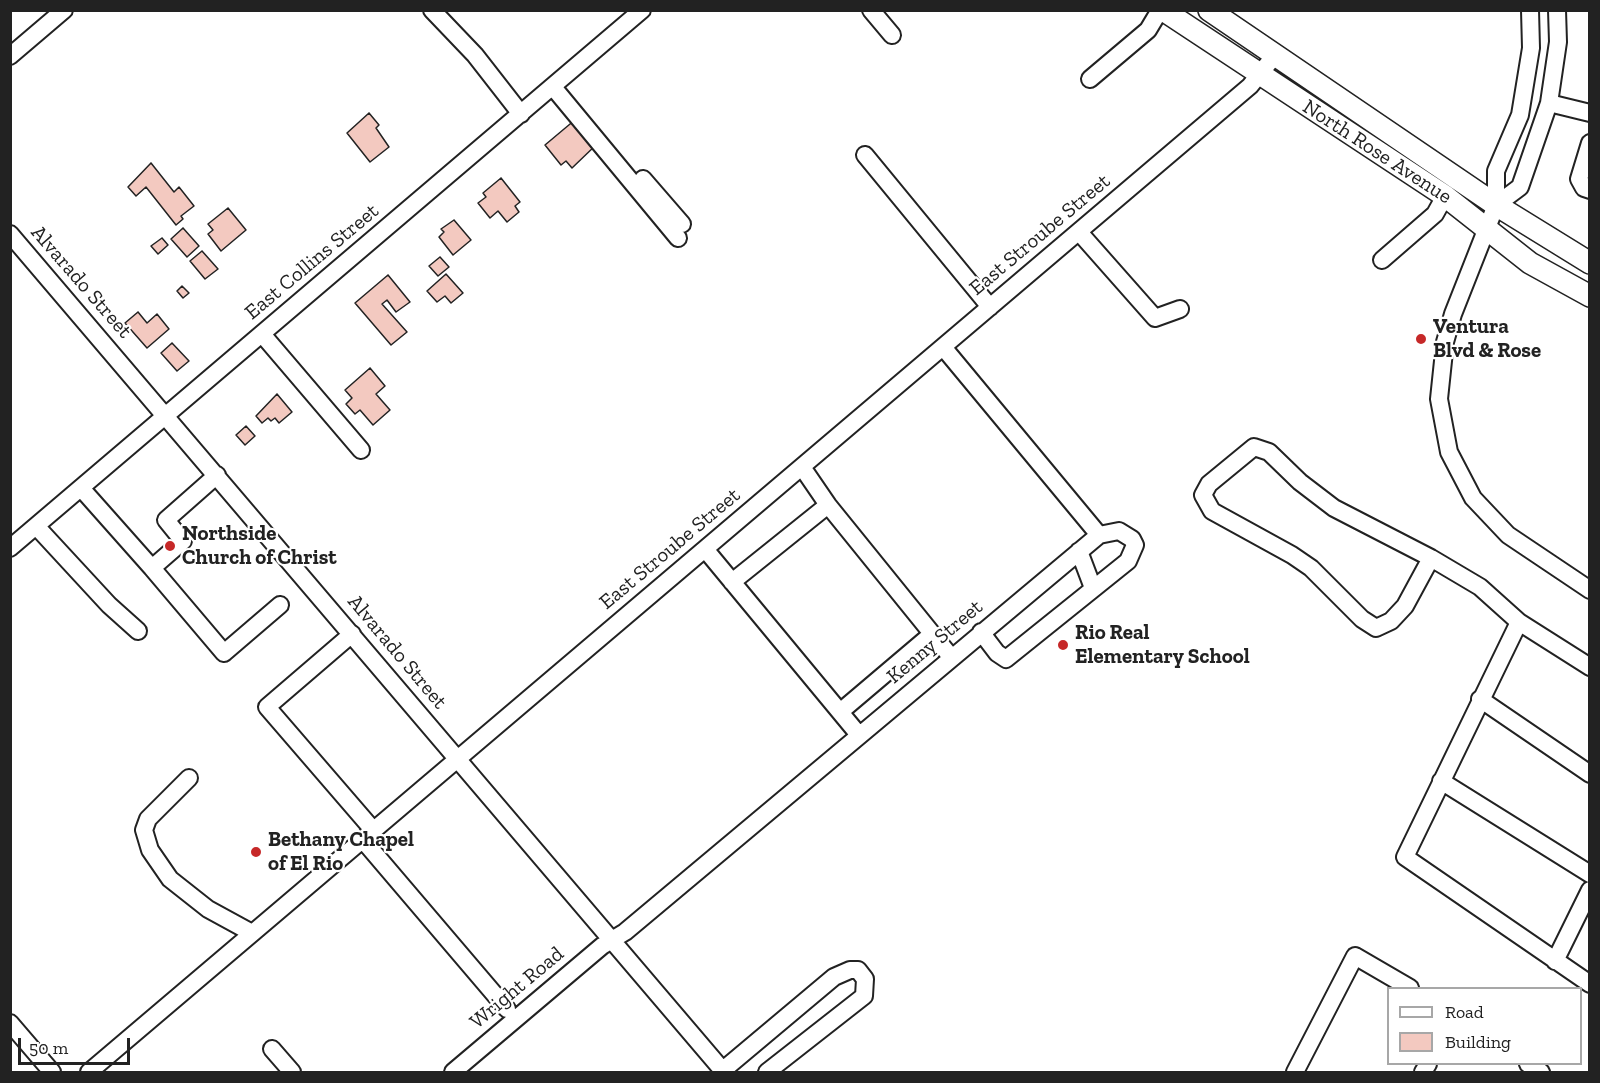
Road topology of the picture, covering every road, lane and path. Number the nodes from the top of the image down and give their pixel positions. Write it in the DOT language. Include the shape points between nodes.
graph roads {
  1 [pos="64,10"];
  2 [pos="432,10"];
  3 [pos="642,10"];
  4 [pos="872,10"];
  5 [pos="1162,10"];
  6 [pos="1209,10"];
  7 [pos="1530,10"];
  8 [pos="1557,10"];
  9 [pos="892,35"];
  10 [pos="1275,55"];
  11 [pos="10,56"];
  12 [pos="1259,75"];
  13 [pos="1090,79"];
  14 [pos="556,85"];
  15 [pos="1549,103"];
  16 [pos="1590,113"];
  17 [pos="521,114"];
  18 [pos="1589,145"];
  19 [pos="865,155"];
  20 [pos="1590,190"];
  21 [pos="1445,196"];
  22 [pos="1496,205"];
  23 [pos="1487,228"];
  24 [pos="680,231"];
  25 [pos="1079,232"];
  26 [pos="10,234"];
  27 [pos="1382,260"];
  28 [pos="1590,262"];
  29 [pos="1590,296"];
  30 [pos="990,307"];
  31 [pos="1180,309"];
  32 [pos="262,334"];
  33 [pos="943,346"];
  34 [pos="166,415"];
  35 [pos="361,450"];
  36 [pos="802,467"];
  37 [pos="217,475"];
  38 [pos="81,488"];
  39 [pos="828,505"];
  40 [pos="36,526"];
  41 [pos="1099,535"];
  42 [pos="10,548"];
  43 [pos="705,549"];
  44 [pos="1079,551"];
  45 [pos="1431,558"];
  46 [pos="152,568"];
  47 [pos="732,582"];
  48 [pos="1093,588"];
  49 [pos="1590,590"];
  50 [pos="280,605"];
  51 [pos="1519,622"];
  52 [pos="138,631"];
  53 [pos="981,632"];
  54 [pos="352,634"];
  55 [pos="932,634"];
  56 [pos="951,657"];
  57 [pos="1590,667"];
  58 [pos="1480,699"];
  59 [pos="840,712"];
  60 [pos="859,735"];
  61 [pos="458,759"];
  62 [pos="1590,774"];
  63 [pos="189,778"];
  64 [pos="1441,781"];
  65 [pos="368,835"];
  66 [pos="1590,874"];
  67 [pos="1590,890"];
  68 [pos="252,933"];
  69 [pos="612,941"];
  70 [pos="1555,961"];
  71 [pos="1570,980"];
  72 [pos="1590,984"];
  73 [pos="1408,987"];
  74 [pos="507,1009"];
  75 [pos="10,1023"];
  76 [pos="272,1049"];
  77 [pos="52,1072"];
  78 [pos="89,1072"];
  79 [pos="291,1072"];
  80 [pos="453,1072"];
  81 [pos="723,1072"];
  82 [pos="767,1072"];
  83 [pos="1295,1072"];
  1 -- 11 [label="street"];
  2 -- 17 [label="street" via="475,55"];
  3 -- 14 [label="street, East Collins Street"];
  4 -- 9 [label="street"];
  5 -- 12 [label="main road, North Rose Avenue"];
  5 -- 13 [label="street" via="1148,30"];
  6 -- 10 [label="main road, North Rose Avenue"];
  7 -- 22 [label="street" via="1532,48 1527,82 1520,115 1496,171"];
  8 -- 15 [label="street" via="1558,42"];
  10 -- 12 [label="street, East Stroube Street"];
  10 -- 22 [label="main road, North Rose Avenue"];
  12 -- 21 [label="main road, North Rose Avenue"];
  12 -- 25 [label="street, East Stroube Street"];
  14 -- 17 [label="street, East Collins Street"];
  14 -- 24 [label="street"];
  15 -- 16 [label="street"];
  15 -- 22 [label="street" via="1520,187"];
  17 -- 32 [label="street, East Collins Street"];
  18 -- 20 [label="street" via="1579,179"];
  19 -- 30 [label="street"];
  21 -- 23 [label="main road, North Rose Avenue"];
  21 -- 27 [label="street" via="1435,214"];
  22 -- 23 [label="street"];
  22 -- 28 [label="main road, North Rose Avenue"];
  23 -- 29 [label="main road, North Rose Avenue" via="1530,263"];
  23 -- 49 [label="street" via="1453,314 1441,365 1439,399 1449,452 1460,478 1488,516 1508,535"];
  25 -- 30 [label="street, East Stroube Street"];
  25 -- 31 [label="street" via="1155,318"];
  26 -- 34 [label="street, Alvarado Street"];
  30 -- 33 [label="street, East Stroube Street"];
  32 -- 34 [label="street, East Collins Street"];
  32 -- 35 [label="street"];
  33 -- 36 [label="street, East Stroube Street"];
  33 -- 41 [label="street"];
  34 -- 37 [label="street, Alvarado Street"];
  34 -- 38 [label="street, East Collins Street"];
  36 -- 39 [label="street"];
  36 -- 43 [label="street, East Stroube Street"];
  37 -- 46 [label="street" via="166,520 183,541"];
  37 -- 54 [label="street, Alvarado Street"];
  38 -- 40 [label="street, East Collins Street"];
  38 -- 46 [label="street"];
  39 -- 47 [label="street"];
  39 -- 55 [label="street"];
  40 -- 42 [label="street, East Collins Street"];
  40 -- 52 [label="street"];
  41 -- 44 [label="street, Kenny Street"];
  41 -- 48 [label="street" via="1119,531 1135,545 1128,561"];
  43 -- 47 [label="street"];
  43 -- 61 [label="street, East Stroube Street"];
  44 -- 48 [label="street"];
  44 -- 53 [label="street, Kenny Street"];
  45 -- 45 [label="street" via="1334,508 1269,452 1254,447 1209,484 1203,495 1212,512 1311,568 1362,620 1376,628 1391,621 1405,606"];
  45 -- 51 [label="street" via="1480,587"];
  46 -- 50 [label="street" via="224,653"];
  47 -- 59 [label="street"];
  48 -- 53 [label="street" via="1006,659"];
  51 -- 57 [label="street"];
  51 -- 58 [label="street"];
  53 -- 56 [label="street, Kenny Street"];
  54 -- 61 [label="street, Alvarado Street"];
  54 -- 65 [label="street" via="267,707"];
  55 -- 56 [label="street"];
  55 -- 59 [label="street"];
  56 -- 60 [label="street, Kenny Street"];
  58 -- 62 [label="street"];
  58 -- 64 [label="street"];
  59 -- 60 [label="street"];
  60 -- 69 [label="street, Kenny Street"];
  61 -- 65 [label="street, East Stroube Street"];
  61 -- 69 [label="street, Alvarado Street"];
  63 -- 68 [label="street" via="148,819 144,830 150,850 170,879 208,909"];
  64 -- 66 [label="street"];
  64 -- 70 [label="street" via="1405,857"];
  65 -- 68 [label="street, East Stroube Street"];
  65 -- 74 [label="street"];
  67 -- 70 [label="street"];
  68 -- 78 [label="street, East Stroube Street"];
  69 -- 80 [label="street, Wright Road"];
  69 -- 81 [label="street, Alvarado Street"];
  70 -- 71 [label="street"];
  71 -- 72 [label="street"];
  73 -- 83 [label="street" via="1355,956"];
  75 -- 77 [label="street"];
  76 -- 79 [label="street"];
  81 -- 82 [label="street" via="834,977 858,970 865,979 864,996"];
}
